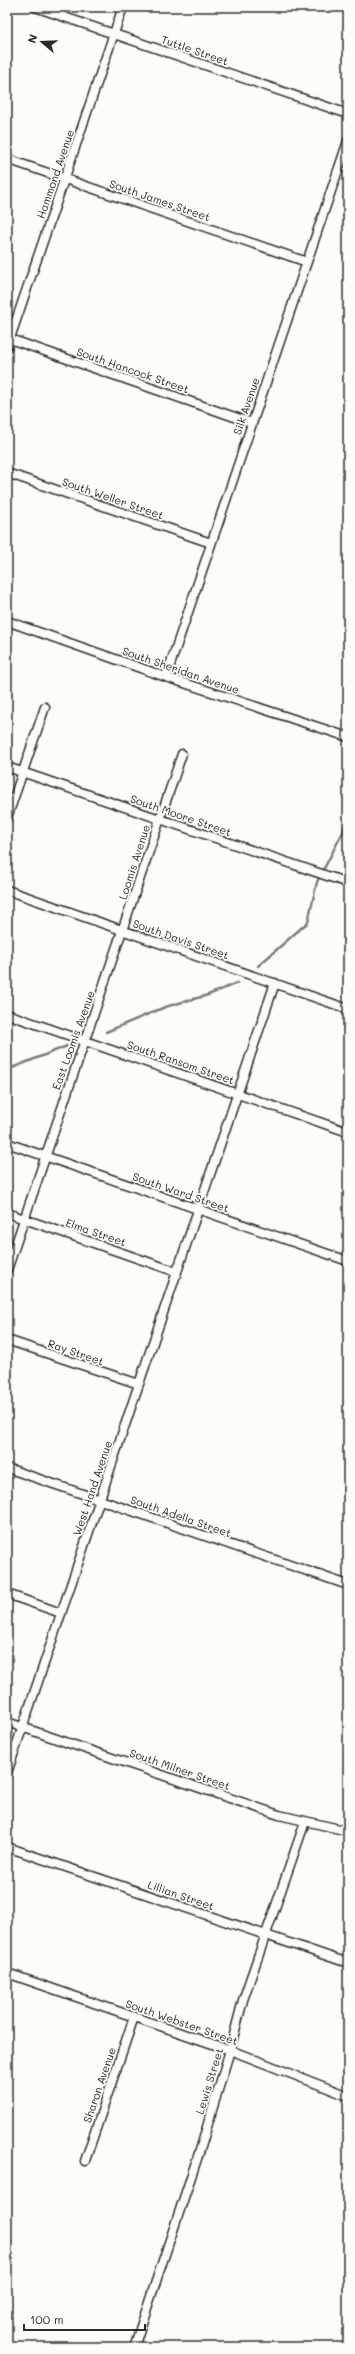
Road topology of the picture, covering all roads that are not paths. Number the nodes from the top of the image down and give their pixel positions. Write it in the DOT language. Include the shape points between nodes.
graph roads {
  1 [pos="35,7"];
  2 [pos="123,7"];
  3 [pos="114,34"];
  4 [pos="348,114"];
  5 [pos="348,141"];
  6 [pos="7,159"];
  7 [pos="64,178"];
  8 [pos="306,262"];
  9 [pos="8,342"];
  10 [pos="252,423"];
  11 [pos="7,473"];
  12 [pos="212,543"];
  13 [pos="7,621"];
  14 [pos="166,677"];
  15 [pos="46,707"];
  16 [pos="348,737"];
  17 [pos="182,754"];
  18 [pos="7,767"];
  19 [pos="23,773"];
  20 [pos="7,818"];
  21 [pos="160,819"];
  22 [pos="348,882"];
  23 [pos="7,890"];
  24 [pos="123,931"];
  25 [pos="275,983"];
  26 [pos="348,1009"];
  27 [pos="7,1014"];
  28 [pos="84,1041"];
  29 [pos="237,1093"];
  30 [pos="348,1132"];
  31 [pos="7,1144"];
  32 [pos="45,1156"];
  33 [pos="198,1209"];
  34 [pos="7,1213"];
  35 [pos="24,1219"];
  36 [pos="348,1261"];
  37 [pos="7,1270"];
  38 [pos="178,1272"];
  39 [pos="7,1340"];
  40 [pos="139,1384"];
  41 [pos="7,1468"];
  42 [pos="100,1500"];
  43 [pos="348,1584"];
  44 [pos="7,1594"];
  45 [pos="62,1613"];
  46 [pos="7,1722"];
  47 [pos="23,1727"];
  48 [pos="7,1773"];
  49 [pos="305,1822"];
  50 [pos="348,1831"];
  51 [pos="7,1847"];
  52 [pos="266,1936"];
  53 [pos="348,1964"];
  54 [pos="7,1973"];
  55 [pos="134,2017"];
  56 [pos="230,2050"];
  57 [pos="348,2096"];
  58 [pos="85,2161"];
  59 [pos="134,2347"];
  1 -- 3 [label="street, Tuttle Street"];
  2 -- 3 [label="street, Hammond Avenue"];
  3 -- 4 [label="street, Tuttle Street"];
  3 -- 7 [label="street, Hammond Avenue"];
  5 -- 8 [label="street, Silk Avenue"];
  6 -- 7 [label="street, South James Street"];
  7 -- 8 [label="street, South James Street"];
  7 -- 9 [label="street, Hammond Avenue"];
  8 -- 10 [label="street, Silk Avenue"];
  9 -- 10 [label="street, South Hancock Street"];
  10 -- 12 [label="street, Silk Avenue"];
  11 -- 12 [label="street, South Weller Street"];
  12 -- 14 [label="street, Silk Avenue"];
  13 -- 14 [label="street, South Sheridan Avenue"];
  14 -- 16 [label="street, South Sheridan Avenue"];
  15 -- 19 [label="street"];
  17 -- 21 [label="street, Loomis Avenue"];
  18 -- 19 [label="street, South Moore Street"];
  19 -- 20 [label="street"];
  19 -- 21 [label="street, South Moore Street"];
  21 -- 22 [label="street, South Moore Street"];
  21 -- 24 [label="street, Loomis Avenue"];
  23 -- 24 [label="street, South Davis Street"];
  24 -- 25 [label="street, South Davis Street"];
  24 -- 28 [label="street, East Loomis Avenue"];
  25 -- 26 [label="street, South Davis Street"];
  25 -- 29 [label="street, West Hand Avenue"];
  27 -- 28 [label="street, South Ransom Street"];
  28 -- 29 [label="street, South Ransom Street"];
  28 -- 32 [label="street, East Loomis Avenue"];
  29 -- 30 [label="street, South Ransom Street"];
  29 -- 33 [label="street, West Hand Avenue"];
  31 -- 32 [label="street, South Ward Street"];
  32 -- 33 [label="street, South Ward Street"];
  32 -- 35 [label="street, East Loomis Avenue"];
  33 -- 36 [label="street, South Ward Street"];
  33 -- 38 [label="street, West Hand Avenue"];
  34 -- 35 [label="street, Elma Street"];
  35 -- 37 [label="street, East Loomis Avenue"];
  35 -- 38 [label="street, Elma Street"];
  38 -- 40 [label="street, West Hand Avenue"];
  39 -- 40 [label="street, Ray Street"];
  40 -- 42 [label="street, West Hand Avenue"];
  41 -- 42 [label="street, South Adella Street"];
  42 -- 43 [label="street, South Adella Street"];
  42 -- 45 [label="street, West Hand Avenue"];
  44 -- 45 [label="street"];
  45 -- 47 [label="street, West Hand Avenue"];
  46 -- 47 [label="street, South Milner Street"];
  47 -- 48 [label="street, West Hand Avenue"];
  47 -- 49 [label="street, South Milner Street"];
  49 -- 50 [label="street, South Milner Street"];
  49 -- 52 [label="street, Lewis Street"];
  51 -- 52 [label="street, Lillian Street"];
  52 -- 53 [label="street, Lillian Street"];
  52 -- 56 [label="street, Lewis Street" via="242,2000"];
  54 -- 55 [label="street, South Webster Street"];
  55 -- 56 [label="street, South Webster Street"];
  55 -- 58 [label="street, Sharon Avenue"];
  56 -- 57 [label="street, South Webster Street"];
  56 -- 59 [label="street, Lewis Street" via="201,2147"];
}
